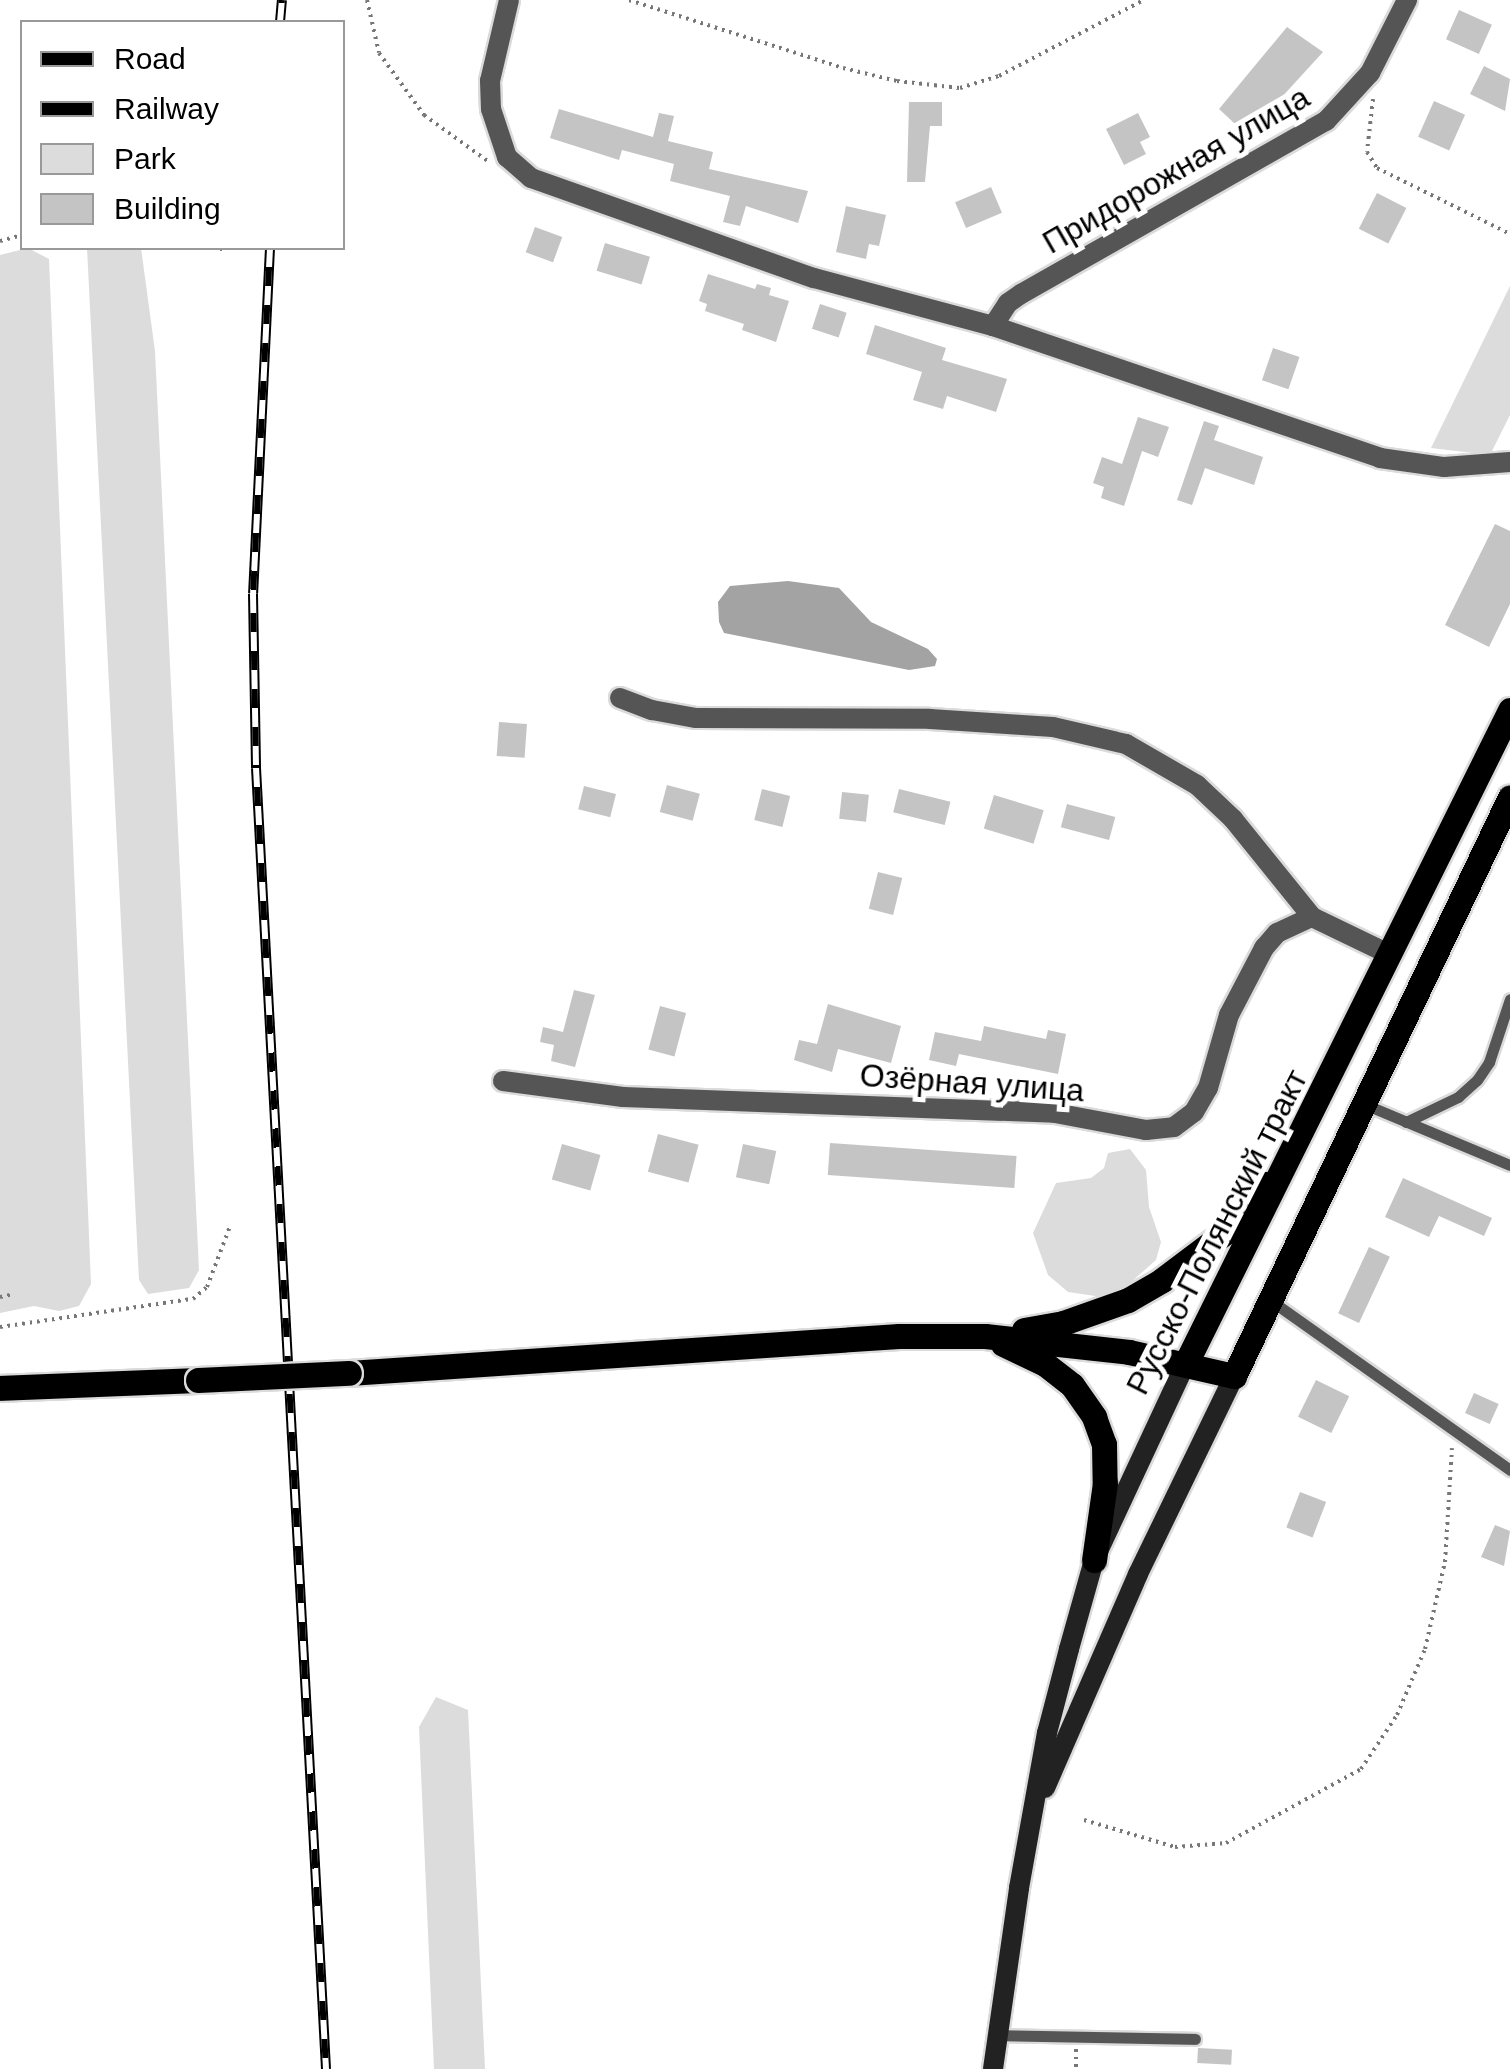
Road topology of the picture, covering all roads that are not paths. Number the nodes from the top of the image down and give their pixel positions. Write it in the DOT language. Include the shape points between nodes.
graph roads {
  1 [pos="509,0"];
  2 [pos="1407,0"];
  3 [pos="993,326"];
  4 [pos="1510,462"];
  5 [pos="620,698"];
  6 [pos="1510,710"];
  7 [pos="1510,796"];
  8 [pos="1312,917"];
  9 [pos="1391,956"];
  10 [pos="1510,999"];
  11 [pos="502,1081"];
  12 [pos="1364,1104"];
  13 [pos="1406,1122"];
  14 [pos="1305,1130"];
  15 [pos="1510,1165"];
  16 [pos="1270,1300"];
  17 [pos="985,1336"];
  18 [pos="1186,1363"];
  19 [pos="1234,1376"];
  20 [pos="0,1388"];
  21 [pos="1510,1470"];
  22 [pos="1094,1560"];
  23 [pos="1037,1804"];
  24 [pos="996,2035"];
  25 [pos="1195,2039"];
  26 [pos="993,2069"];
  1 -- 3 [label="street" via="490,81 491,110 507,157 531,178 814,278"];
  2 -- 3 [label="street, Придорожная улица" via="1370,73 1326,122 1021,294"];
  3 -- 4 [label="street" via="1380,458 1444,467"];
  5 -- 8 [label="street" via="696,718 930,718 1095,734 1164,762 1196,785 1233,819"];
  6 -- 9 [label="main road, Русско-Полянский тракт"];
  7 -- 12 [label="main road, Русско-Полянский тракт"];
  8 -- 9 [label="street"];
  8 -- 11 [label="street, Озёрная улица" via="1277,933 1264,948 1230,1015 1208,1088 1194,1112 1174,1127 1146,1130 1055,1113 623,1096"];
  9 -- 14 [label="main road, Русско-Полянский тракт"];
  10 -- 13 [label="lane" via="1478,1080"];
  12 -- 13 [label="lane"];
  12 -- 16 [label="main road, Русско-Полянский тракт"];
  13 -- 15 [label="lane"];
  14 -- 17 [label="main road" via="1227,1231 1162,1280 1063,1323"];
  14 -- 18 [label="main road, Русско-Полянский тракт"];
  16 -- 19 [label="main road, Русско-Полянский тракт"];
  16 -- 21 [label="lane"];
  17 -- 18 [label="main road" via="1070,1342"];
  17 -- 20 [label="main road, bridge"];
  17 -- 22 [label="main road" via="1045,1364 1072,1385 1094,1416 1106,1482"];
  18 -- 19 [label="main road"];
  18 -- 22 [label="main road, Русско-Полянский тракт"];
  19 -- 23 [label="main road, Русско-Полянский тракт"];
  22 -- 23 [label="main road, Русско-Полянский тракт" via="1047,1733"];
  23 -- 24 [label="main road, Русско-Полянский тракт"];
  24 -- 25 [label="lane"];
  24 -- 26 [label="main road, Русско-Полянский тракт"];
}
